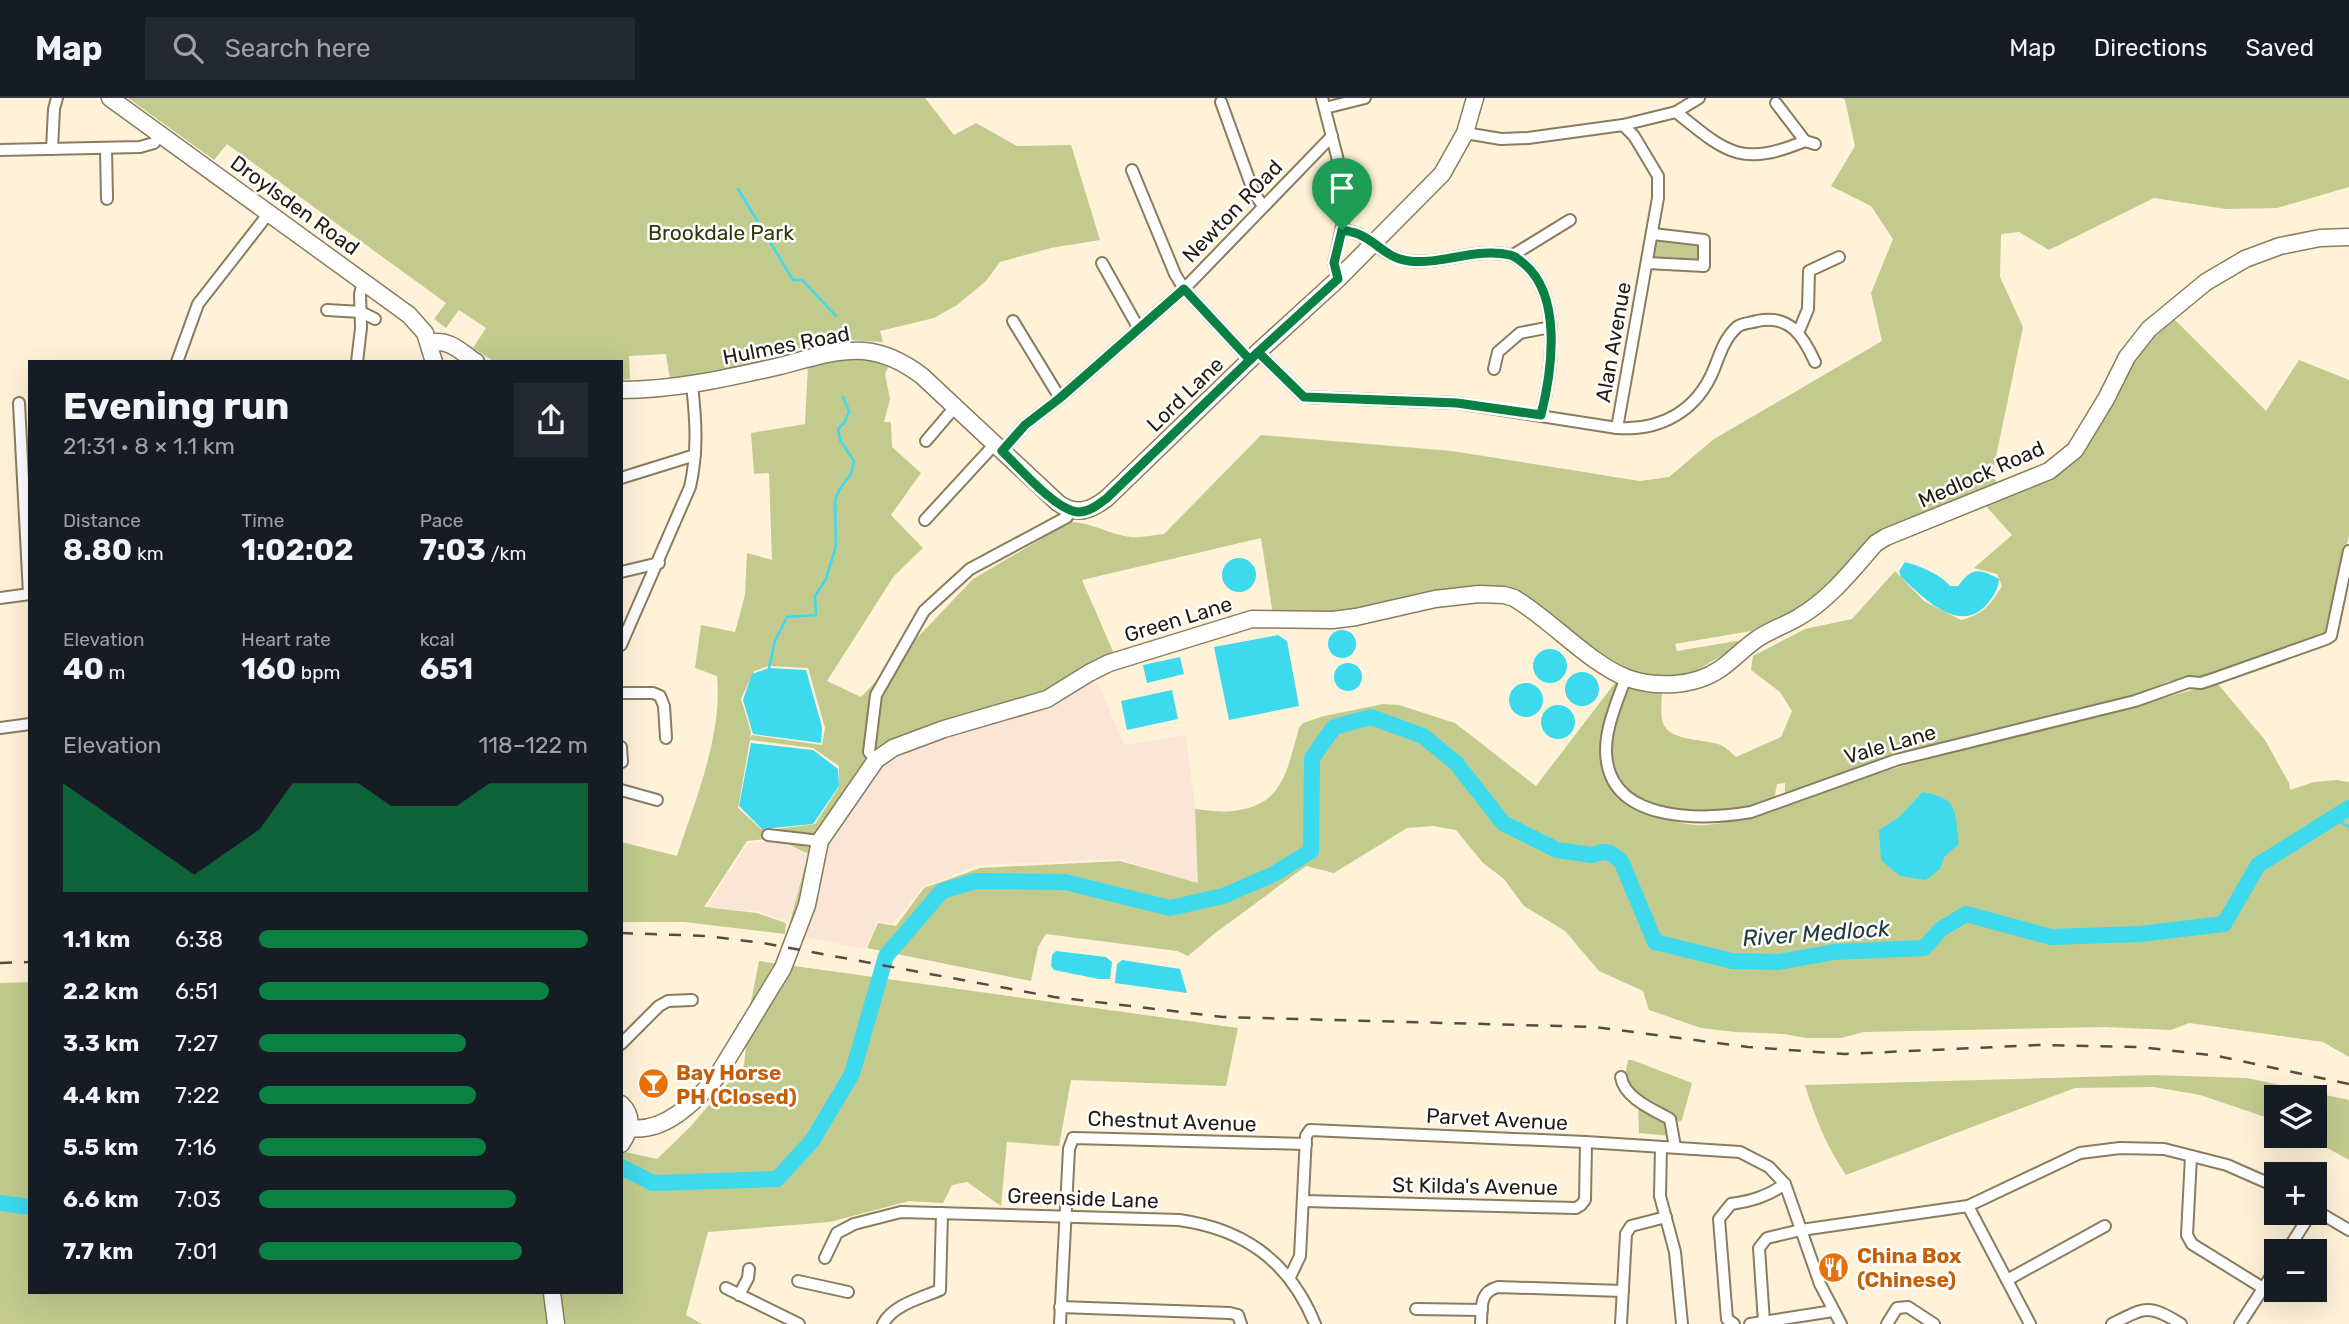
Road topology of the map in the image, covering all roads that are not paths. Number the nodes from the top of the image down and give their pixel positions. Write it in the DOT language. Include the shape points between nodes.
graph roads {
  1 [pos="57,98"];
  2 [pos="110,98"];
  3 [pos="1365,98"];
  4 [pos="1475,98"];
  5 [pos="1699,98"];
  6 [pos="1221,102"];
  7 [pos="1324,103"];
  8 [pos="1776,103"];
  9 [pos="1676,112"];
  10 [pos="1623,125"];
  11 [pos="1465,133"];
  12 [pos="161,135"];
  13 [pos="1332,136"];
  14 [pos="52,149"];
  15 [pos="106,149"];
  16 [pos="0,150"];
  17 [pos="1132,170"];
  18 [pos="107,199"];
  19 [pos="1262,206"];
  20 [pos="269,213"];
  21 [pos="1570,220"];
  22 [pos="1342,230"];
  23 [pos="1653,234"];
  24 [pos="2349,237"];
  25 [pos="1374,245"];
  26 [pos="1513,255"];
  27 [pos="1839,257"];
  28 [pos="1102,263"];
  29 [pos="1647,263"];
  30 [pos="1338,279"];
  31 [pos="363,281"];
  32 [pos="1184,289"];
  33 [pos="327,310"];
  34 [pos="361,312"];
  35 [pos="375,319"];
  36 [pos="1013,321"];
  37 [pos="1551,327"];
  38 [pos="1139,329"];
  39 [pos="1798,333"];
  40 [pos="430,343"];
  41 [pos="1254,356"];
  42 [pos="178,360"];
  43 [pos="357,360"];
  44 [pos="434,360"];
  45 [pos="469,360"];
  46 [pos="1815,362"];
  47 [pos="1494,369"];
  48 [pos="692,385"];
  49 [pos="623,390"];
  50 [pos="1060,398"];
  51 [pos="19,403"];
  52 [pos="955,407"];
  53 [pos="1541,415"];
  54 [pos="1617,428"];
  55 [pos="926,441"];
  56 [pos="998,448"];
  57 [pos="695,455"];
  58 [pos="623,477"];
  59 [pos="1069,510"];
  60 [pos="925,520"];
  61 [pos="2349,551"];
  62 [pos="28,559"];
  63 [pos="659,563"];
  64 [pos="623,572"];
  65 [pos="28,594"];
  66 [pos="0,598"];
  67 [pos="623,641"];
  68 [pos="1626,677"];
  69 [pos="623,693"];
  70 [pos="28,724"];
  71 [pos="0,728"];
  72 [pos="666,738"];
  73 [pos="876,760"];
  74 [pos="623,791"];
  75 [pos="657,800"];
  76 [pos="768,835"];
  77 [pos="820,841"];
  78 [pos="692,1000"];
  79 [pos="623,1042"];
  80 [pos="1621,1077"];
  81 [pos="623,1106"];
  82 [pos="630,1128"];
  83 [pos="623,1140"];
  84 [pos="1586,1142"];
  85 [pos="1306,1144"];
  86 [pos="1661,1147"];
  87 [pos="1675,1147"];
  88 [pos="2191,1156"];
  89 [pos="2264,1181"];
  90 [pos="1786,1184"];
  91 [pos="1304,1201"];
  92 [pos="1968,1206"];
  93 [pos="942,1213"];
  94 [pos="1065,1216"];
  95 [pos="1666,1217"];
  96 [pos="2327,1219"];
  97 [pos="2105,1226"];
  98 [pos="1801,1230"];
  99 [pos="2349,1230"];
  100 [pos="825,1258"];
  101 [pos="748,1269"];
  102 [pos="1290,1277"];
  103 [pos="2007,1280"];
  104 [pos="798,1281"];
  105 [pos="726,1288"];
  106 [pos="2263,1288"];
  107 [pos="1623,1291"];
  108 [pos="848,1292"];
  109 [pos="552,1294"];
  110 [pos="739,1295"];
  111 [pos="1060,1307"];
  112 [pos="1416,1309"];
  113 [pos="1482,1310"];
  114 [pos="1833,1311"];
  115 [pos="1764,1322"];
  116 [pos="556,1324"];
  117 [pos="800,1324"];
  118 [pos="883,1324"];
  119 [pos="1060,1324"];
  120 [pos="1241,1324"];
  121 [pos="1315,1324"];
  122 [pos="1481,1324"];
  123 [pos="1621,1324"];
  124 [pos="1682,1324"];
  125 [pos="1734,1324"];
  126 [pos="1749,1324"];
  127 [pos="1841,1324"];
  128 [pos="1887,1324"];
  129 [pos="1934,1324"];
  130 [pos="2030,1324"];
  131 [pos="2112,1324"];
  132 [pos="2181,1324"];
  133 [pos="2240,1324"];
  1 -- 14 [label="street"];
  2 -- 12 [label="street, Droylsden Road"];
  3 -- 7 [label="street"];
  4 -- 11 [label="street, Lord Lane"];
  5 -- 9 [label="street"];
  6 -- 19 [label="street"];
  7 -- 13 [label="street"];
  8 -- 9 [label="street" via="1810,143 1763,155 1732,152"];
  9 -- 10 [label="street"];
  10 -- 11 [label="street" via="1528,138"];
  10 -- 23 [label="street, Alan Avenue" via="1658,176"];
  11 -- 25 [label="street, Lord Lane" via="1443,174"];
  12 -- 15 [label="street" via="146,147"];
  12 -- 20 [label="street, Droylsden Road"];
  13 -- 19 [label="street, Newton ROad"];
  13 -- 22 [label="street" via="1343,180"];
  14 -- 15 [label="street"];
  14 -- 16 [label="street"];
  15 -- 18 [label="street"];
  17 -- 32 [label="street, Alan Avenue"];
  19 -- 32 [label="street, Newton ROad"];
  20 -- 31 [label="street, Droylsden Road"];
  20 -- 42 [label="street" via="198,304"];
  21 -- 26 [label="street"];
  22 -- 25 [label="street" via="1360,234"];
  22 -- 30 [label="street" via="1334,263"];
  23 -- 29 [label="street, Alan Avenue"];
  23 -- 29 [label="street, Alan Avenue" via="1704,240 1704,266"];
  24 -- 68 [label="street, Medlock Road" via="2280,246 2245,259 2206,282 2149,329 2127,356 2075,450 2049,471 1886,537 1824,600 1757,639 1717,671 1673,684"];
  25 -- 26 [label="street" via="1394,258 1413,261"];
  25 -- 30 [label="street, Lord Lane"];
  26 -- 37 [label="street" via="1535,272 1546,294"];
  27 -- 39 [label="street" via="1809,271 1808,309"];
  28 -- 38 [label="street"];
  29 -- 54 [label="street, Alan Avenue"];
  30 -- 41 [label="street, Lord Lane"];
  31 -- 34 [label="street"];
  31 -- 40 [label="street, Droylsden Road" via="418,322"];
  32 -- 38 [label="street, Newton ROad"];
  32 -- 41 [label="street, Alan Avenue"];
  33 -- 34 [label="street"];
  34 -- 35 [label="street"];
  34 -- 43 [label="street"];
  36 -- 50 [label="street"];
  37 -- 47 [label="street" via="1520,333 1498,352"];
  37 -- 53 [label="street"];
  38 -- 50 [label="street, Newton ROad"];
  39 -- 46 [label="street"];
  39 -- 54 [label="street" via="1792,326 1770,319 1738,326 1722,346 1700,394 1682,412 1656,425"];
  40 -- 44 [label="street, Droylsden Road"];
  40 -- 45 [label="street" via="448,343"];
  41 -- 53 [label="street, Alan Avenue" via="1304,397 1457,403"];
  41 -- 59 [label="street, Lord Lane" via="1107,498 1086,511"];
  48 -- 49 [label="street, Hulmes Road"];
  48 -- 52 [label="street, Hulmes Road" via="839,352 867,351 909,366"];
  48 -- 57 [label="street"];
  50 -- 56 [label="street, Newton ROad"];
  51 -- 62 [label="street"];
  52 -- 55 [label="street"];
  52 -- 56 [label="street, Hulmes Road"];
  53 -- 54 [label="street, Alan Avenue"];
  56 -- 59 [label="street, Hulmes Road"];
  56 -- 60 [label="street, Newton ROad"];
  57 -- 58 [label="street"];
  57 -- 63 [label="street" via="690,487"];
  59 -- 73 [label="street" via="1067,517 970,569 924,611 876,695 869,741 869,752"];
  61 -- 68 [label="street, Vale Lane" via="2331,636 2213,679 2189,682 2126,704 1896,760 1751,812 1716,817 1659,813 1618,789 1606,755"];
  63 -- 64 [label="street"];
  63 -- 67 [label="street"];
  65 -- 66 [label="street"];
  68 -- 73 [label="street, Green Lane" via="1504,595 1435,599 1333,620 1252,619 1108,663 1047,699 918,738"];
  69 -- 72 [label="street" via="660,696"];
  70 -- 71 [label="street"];
  73 -- 77 [label="street, Green Lane"];
  74 -- 75 [label="street"];
  76 -- 77 [label="street"];
  77 -- 82 [label="street" via="807,905 783,968 716,1078 673,1118"];
  78 -- 79 [label="street" via="659,1006"];
  80 -- 87 [label="street" via="1628,1093 1670,1119"];
  81 -- 82 [label="street" via="629,1113"];
  82 -- 83 [label="street"];
  84 -- 85 [label="street, Parvet Avenue" via="1318,1129 1308,1132"];
  84 -- 86 [label="street, Parvet Avenue"];
  84 -- 91 [label="street, St Kilda's Avenue" via="1585,1200 1576,1208"];
  85 -- 91 [label="street"];
  85 -- 94 [label="street, Chestnut Avenue" via="1077,1137 1070,1141"];
  86 -- 87 [label="street, Parvet Avenue"];
  86 -- 95 [label="street" via="1660,1196"];
  87 -- 90 [label="street, Parvet Avenue" via="1740,1152 1769,1167"];
  88 -- 89 [label="street"];
  88 -- 92 [label="street" via="2164,1149 2080,1153"];
  88 -- 106 [label="street" via="2188,1235 2192,1244"];
  90 -- 98 [label="street"];
  90 -- 125 [label="street" via="1771,1194 1731,1204 1718,1219 1727,1319"];
  91 -- 102 [label="street" via="1300,1256"];
  92 -- 98 [label="street"];
  92 -- 103 [label="street"];
  93 -- 94 [label="street, Greenside Lane"];
  93 -- 100 [label="street, Greenside Lane" via="901,1212 854,1224 837,1233"];
  93 -- 118 [label="street" via="940,1290 905,1305"];
  94 -- 102 [label="street, Greenside Lane" via="1198,1223 1261,1251"];
  94 -- 111 [label="street"];
  95 -- 107 [label="street" via="1631,1226 1626,1234"];
  95 -- 124 [label="street" via="1675,1252"];
  96 -- 99 [label="street"];
  97 -- 103 [label="street"];
  98 -- 114 [label="street"];
  98 -- 115 [label="street" via="1767,1238 1759,1248"];
  101 -- 110 [label="street"];
  102 -- 121 [label="street, Greenside Lane"];
  103 -- 130 [label="street"];
  104 -- 108 [label="street"];
  105 -- 110 [label="street"];
  106 -- 133 [label="street"];
  107 -- 113 [label="street" via="1498,1287 1485,1293"];
  107 -- 123 [label="street"];
  109 -- 116 [label="street"];
  110 -- 117 [label="street"];
  111 -- 119 [label="street"];
  111 -- 120 [label="street" via="1230,1313 1238,1315"];
  112 -- 113 [label="street"];
  113 -- 122 [label="street"];
  114 -- 115 [label="street"];
  114 -- 127 [label="street"];
  115 -- 126 [label="street"];
  128 -- 129 [label="street" via="1897,1308 1908,1307"];
  131 -- 132 [label="street" via="2140,1310 2159,1311"];
}
